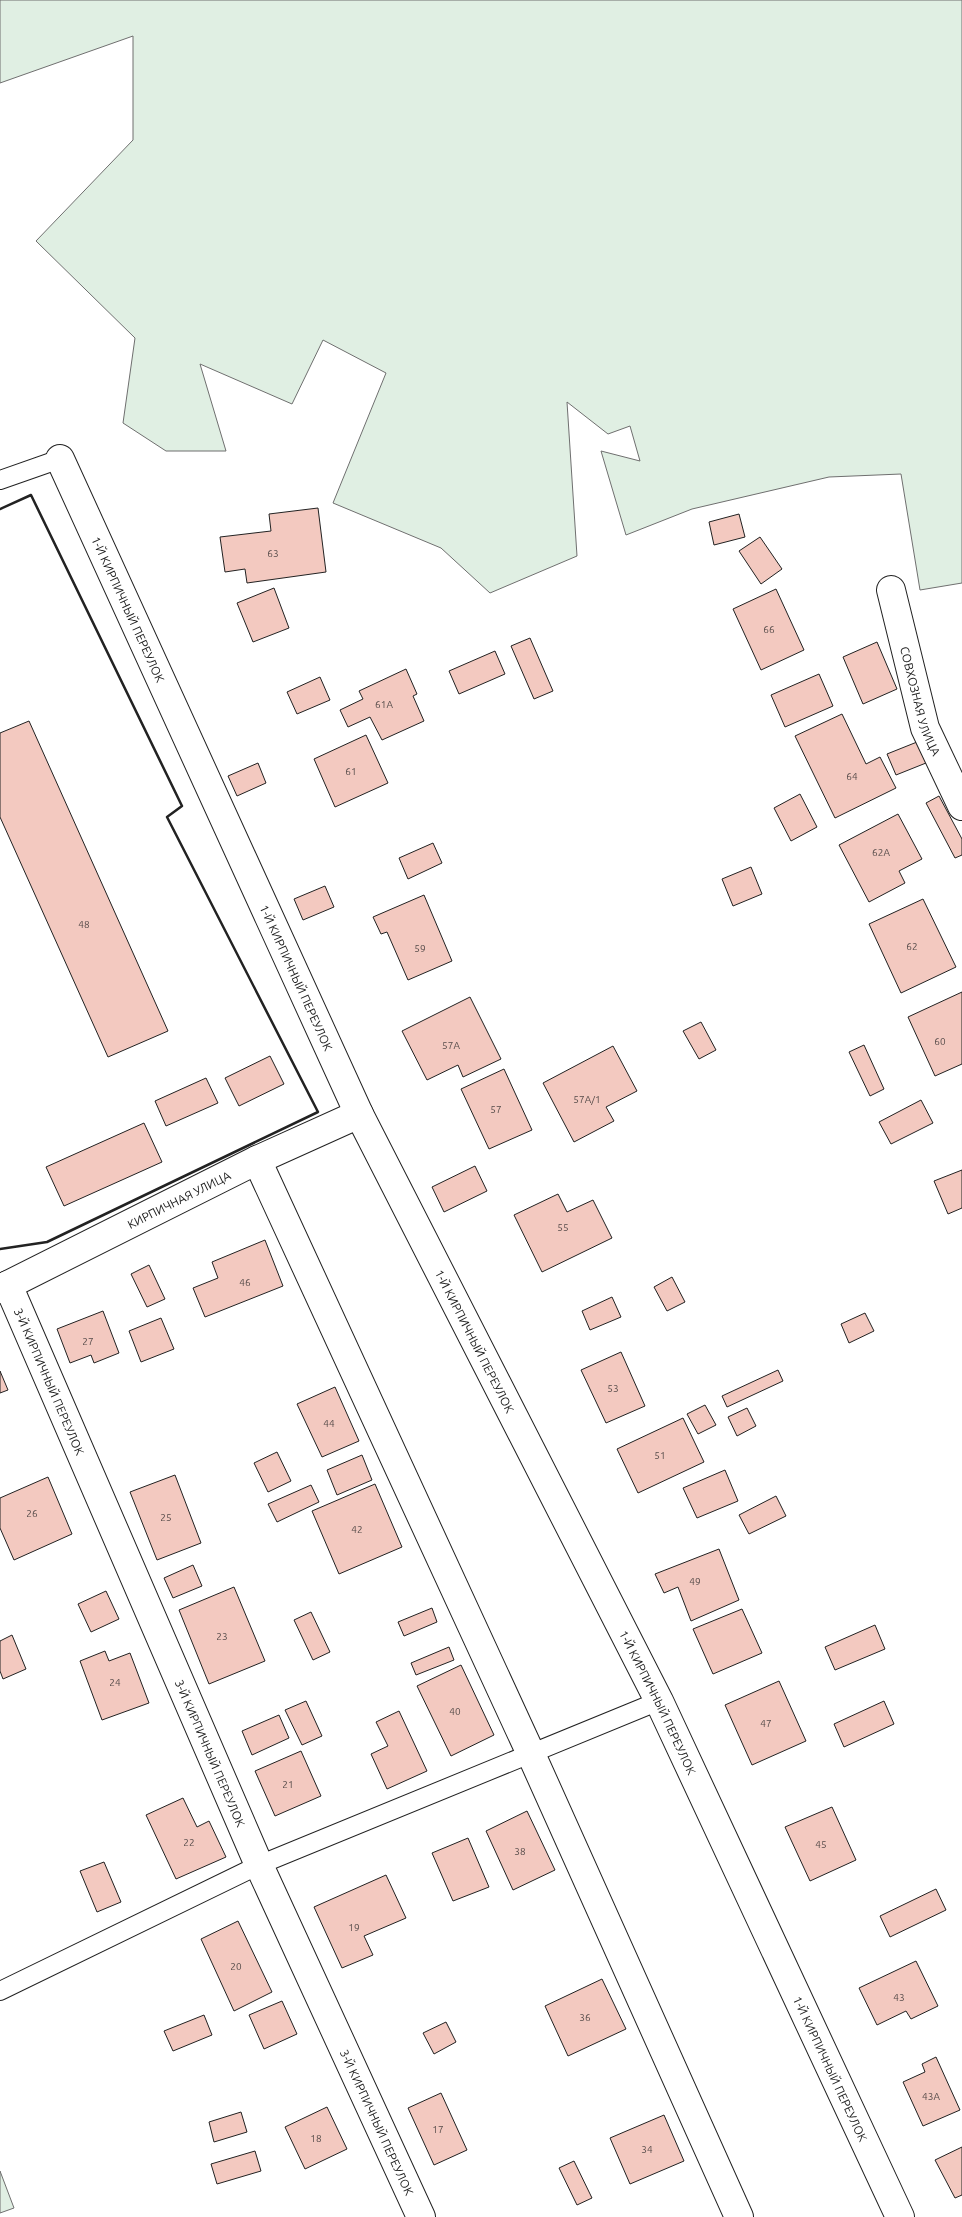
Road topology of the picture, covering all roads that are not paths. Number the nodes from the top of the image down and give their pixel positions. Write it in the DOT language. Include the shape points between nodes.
graph roads {
  1 [pos="60,459"];
  2 [pos="0,480"];
  3 [pos="891,590"];
  4 [pos="962,806"];
  5 [pos="359,1114"];
  6 [pos="258,1160"];
  7 [pos="4,1287"];
  8 [pos="659,1701"];
  9 [pos="531,1754"];
  10 [pos="259,1865"];
  11 [pos="0,1990"];
  12 [pos="421,2217"];
  13 [pos="738,2217"];
  14 [pos="900,2217"];
  1 -- 2 [label="lane"];
  1 -- 5 [label="street, 1-Й КИРПИЧНЫЙ ПЕРЕУЛОК"];
  3 -- 4 [label="street, СОВХОЗНАЯ УЛИЦА" via="925,728"];
  5 -- 6 [label="street, КИРПИЧНАЯ УЛИЦА"];
  5 -- 8 [label="street, 1-Й КИРПИЧНЫЙ ПЕРЕУЛОК"];
  6 -- 7 [label="street, КИРПИЧНАЯ УЛИЦА"];
  6 -- 9 [label="street"];
  7 -- 10 [label="street, 3-Й КИРПИЧНЫЙ ПЕРЕУЛОК"];
  8 -- 9 [label="lane"];
  8 -- 14 [label="street, 1-Й КИРПИЧНЫЙ ПЕРЕУЛОК"];
  9 -- 10 [label="lane"];
  9 -- 13 [label="street"];
  10 -- 11 [label="lane"];
  10 -- 12 [label="street, 3-Й КИРПИЧНЫЙ ПЕРЕУЛОК"];
}
